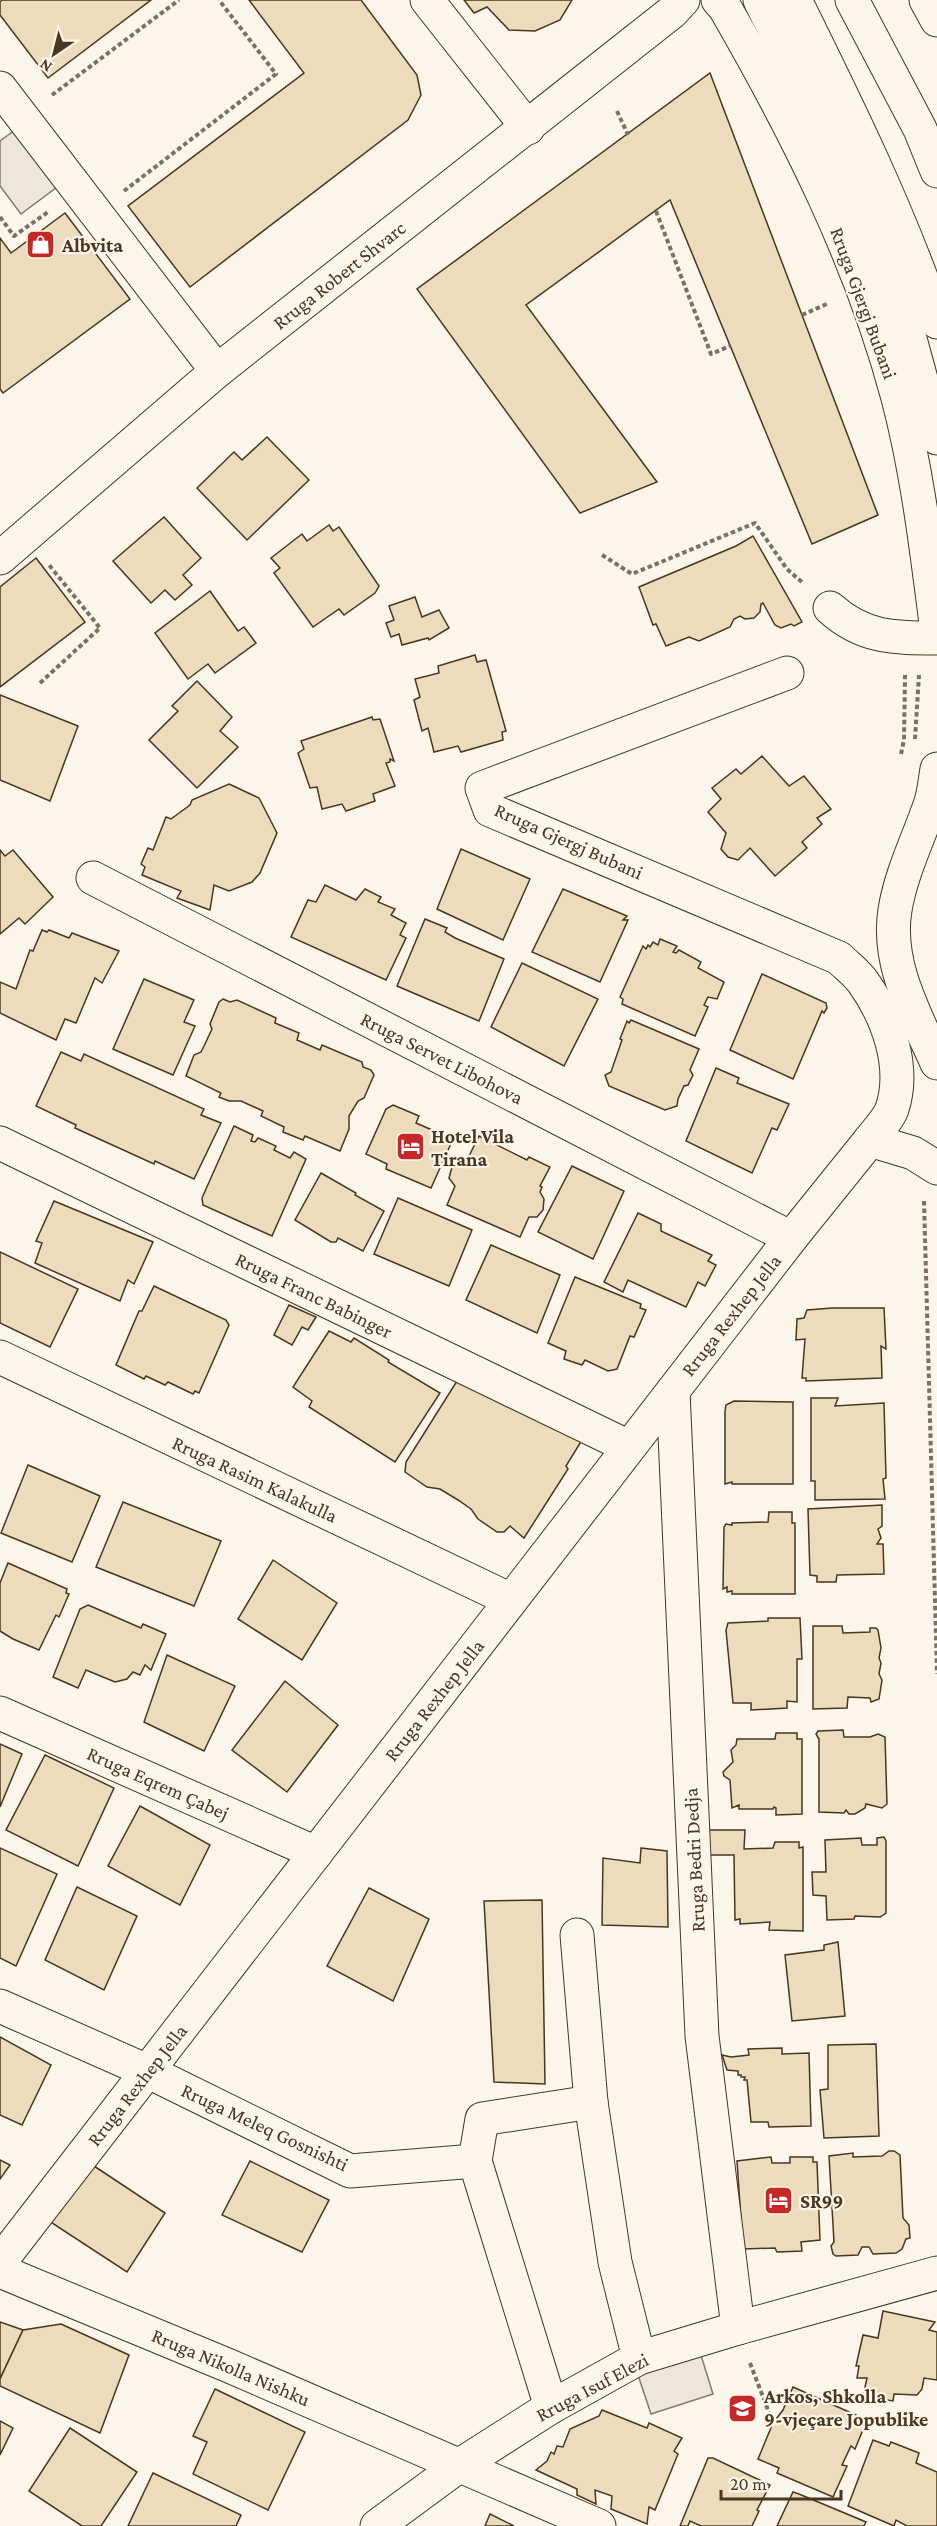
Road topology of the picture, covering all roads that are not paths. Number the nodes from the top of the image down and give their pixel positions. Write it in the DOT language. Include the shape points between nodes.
graph roads {
  1 [pos="427,0"];
  2 [pos="683,0"];
  3 [pos="760,0"];
  4 [pos="795,0"];
  5 [pos="852,0"];
  6 [pos="926,0"];
  7 [pos="722,4"];
  8 [pos="937,20"];
  9 [pos="0,88"];
  10 [pos="818,112"];
  11 [pos="528,128"];
  12 [pos="937,171"];
  13 [pos="937,322"];
  14 [pos="217,371"];
  15 [pos="937,438"];
  16 [pos="0,558"];
  17 [pos="830,608"];
  18 [pos="937,631"];
  19 [pos="937,638"];
  20 [pos="787,673"];
  21 [pos="937,769"];
  22 [pos="93,878"];
  23 [pos="937,1063"];
  24 [pos="898,1078"];
  25 [pos="870,1140"];
  26 [pos="0,1143"];
  27 [pos="930,1181"];
  28 [pos="791,1238"];
  29 [pos="0,1357"];
  30 [pos="672,1391"];
  31 [pos="629,1447"];
  32 [pos="511,1600"];
  33 [pos="0,1713"];
  34 [pos="316,1853"];
  35 [pos="577,1935"];
  36 [pos="0,2006"];
  37 [pos="147,2071"];
  38 [pos="591,2102"];
  39 [pos="475,2161"];
  40 [pos="0,2262"];
  41 [pos="0,2271"];
  42 [pos="937,2273"];
  43 [pos="738,2328"];
  44 [pos="639,2358"];
  45 [pos="551,2407"];
  46 [pos="460,2465"];
  47 [pos="377,2526"];
  48 [pos="599,2526"];
  1 -- 11 [label="main road"];
  2 -- 11 [label="main road, Rruga Robert Shvarc"];
  3 -- 10 [label="main road"];
  4 -- 13 [label="main road" via="859,129 906,236"];
  5 -- 12 [label="main road" via="920,129"];
  6 -- 8 [label="main road"];
  7 -- 10 [label="main road" via="749,27"];
  7 -- 18 [label="main road, Rruga Gjergj Bubani" via="811,170 842,235 873,318 898,399"];
  9 -- 14 [label="main road"];
  10 -- 15 [label="main road" via="897,291"];
  11 -- 14 [label="main road, Rruga Robert Shvarc"];
  14 -- 16 [label="main road, Rruga Robert Shvarc"];
  17 -- 19 [label="main road" via="844,621 872,634"];
  20 -- 24 [label="main road, Rruga Gjergj Bubani" via="482,788 490,810 839,958 862,981 891,1035"];
  21 -- 23 [label="main road" via="931,803 915,841 895,911 894,945 910,1005"];
  22 -- 28 [label="main road, Rruga Servet Libohova"];
  24 -- 25 [label="main road, Rruga Rexhep Jella" via="891,1111"];
  25 -- 27 [label="main road" via="913,1153"];
  25 -- 28 [label="main road, Rruga Rexhep Jella"];
  26 -- 31 [label="main road, Rruga Franc Babinger"];
  28 -- 30 [label="main road, Rruga Rexhep Jella"];
  29 -- 32 [label="main road, Rruga Rasim Kalakulla"];
  30 -- 31 [label="main road, Rruga Rexhep Jella"];
  30 -- 43 [label="main road, Rruga Bedri Dedja" via="702,2036"];
  31 -- 32 [label="main road, Rruga Rexhep Jella"];
  32 -- 34 [label="main road, Rruga Rexhep Jella"];
  33 -- 34 [label="main road, Rruga Eqrem Çabej"];
  34 -- 37 [label="main road, Rruga Rexhep Jella"];
  35 -- 38 [label="main road"];
  36 -- 37 [label="main road, Rruga Meleq Gosnishti"];
  37 -- 39 [label="main road, Rruga Meleq Gosnishti" via="350,2171"];
  37 -- 40 [label="main road, Rruga Rexhep Jella"];
  38 -- 39 [label="main road" via="482,2119"];
  38 -- 44 [label="main road" via="615,2262"];
  39 -- 45 [label="main road"];
  41 -- 46 [label="main road, Rruga Nikolla Nishku"];
  42 -- 43 [label="main road, Rruga Isuf Elezi"];
  43 -- 44 [label="main road, Rruga Isuf Elezi"];
  44 -- 45 [label="main road, Rruga Isuf Elezi"];
  45 -- 46 [label="main road, Rruga Isuf Elezi"];
  46 -- 47 [label="main road, Rruga Isuf Elezi"];
  46 -- 48 [label="main road, Rruga Nikolla Nishku"];
}
